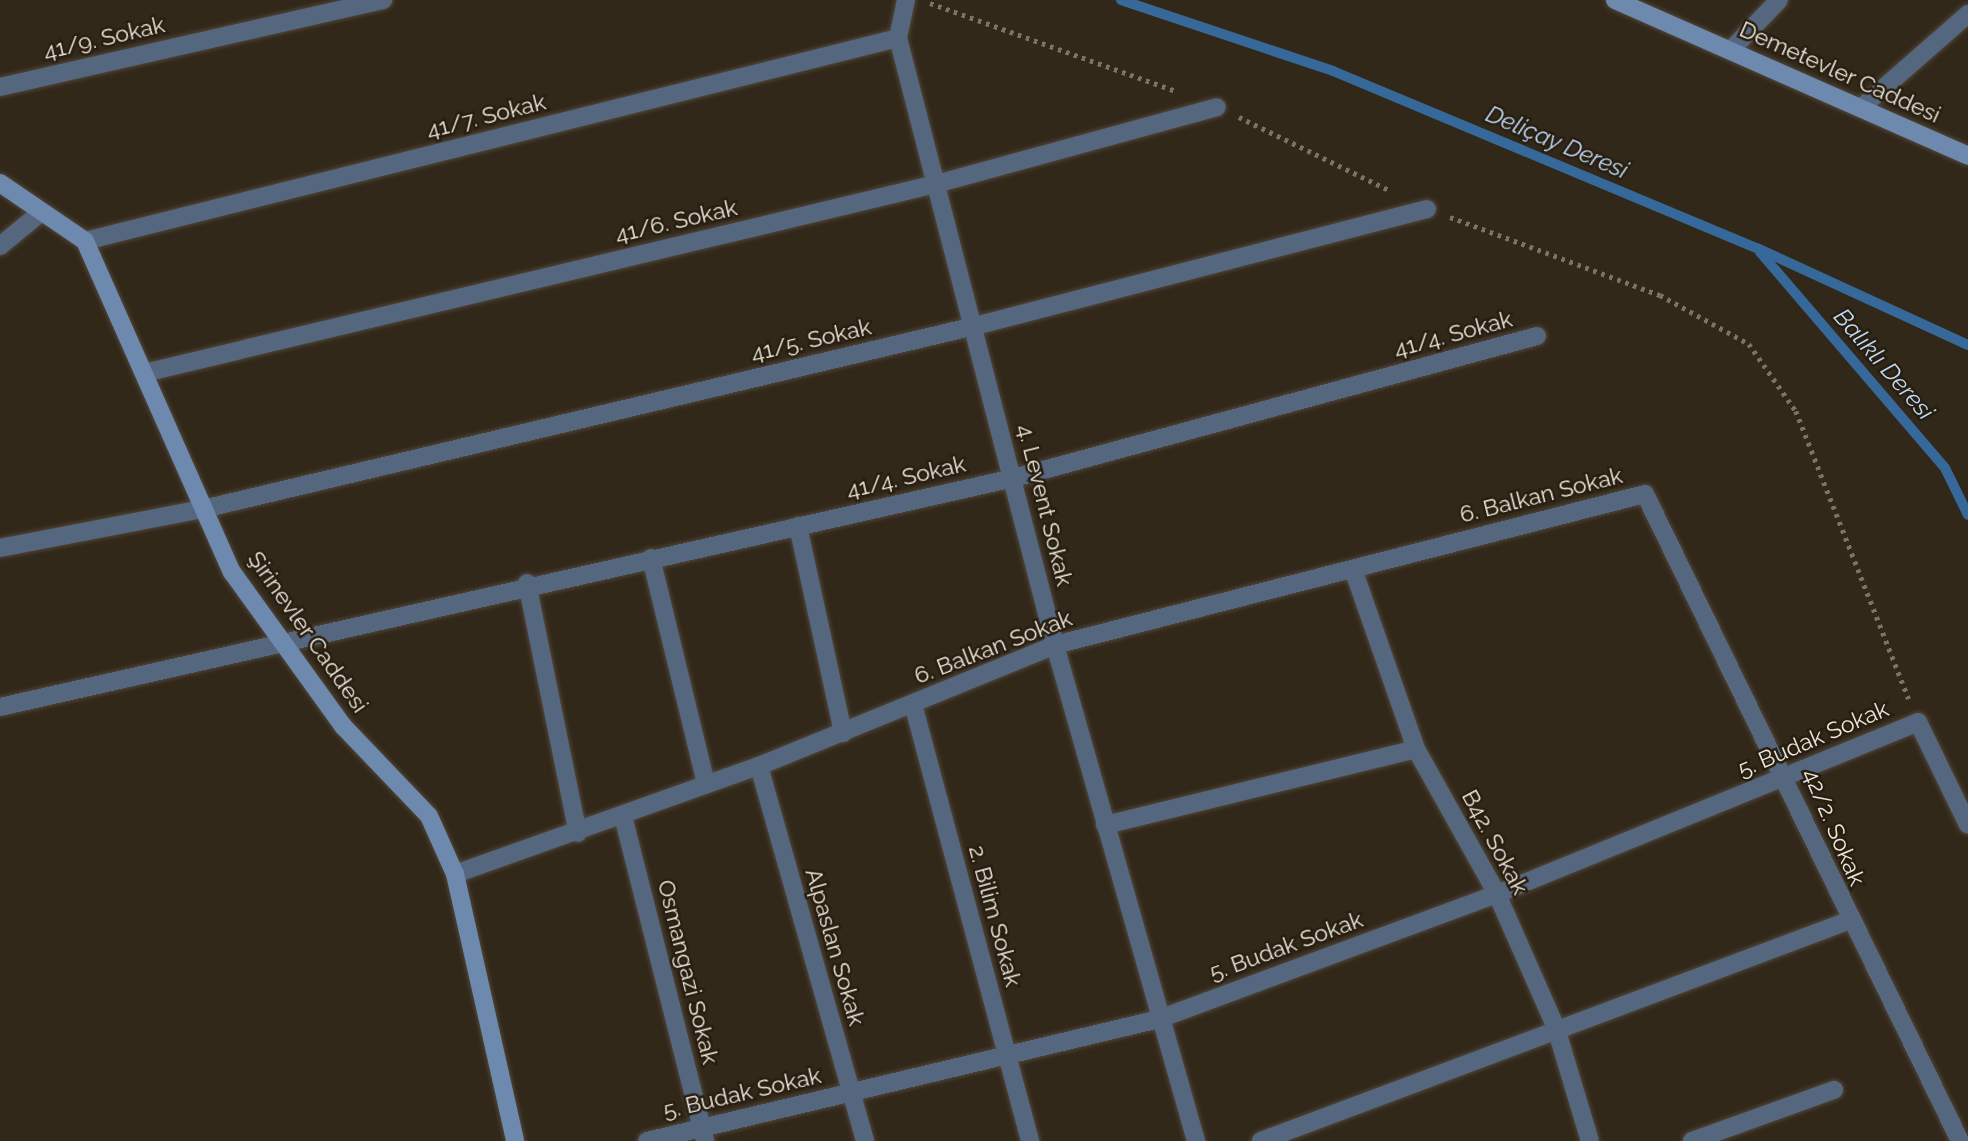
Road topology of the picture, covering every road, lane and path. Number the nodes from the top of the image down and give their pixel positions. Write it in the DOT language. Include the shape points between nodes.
graph roads {
  1 [pos="383,0"];
  2 [pos="906,0"];
  3 [pos="923,0"];
  4 [pos="1615,0"];
  5 [pos="1779,0"];
  6 [pos="1968,13"];
  7 [pos="898,38"];
  8 [pos="1731,50"];
  9 [pos="0,87"];
  10 [pos="1863,106"];
  11 [pos="1217,107"];
  12 [pos="1968,156"];
  13 [pos="0,183"];
  14 [pos="936,184"];
  15 [pos="1427,209"];
  16 [pos="39,215"];
  17 [pos="85,241"];
  18 [pos="0,246"];
  19 [pos="975,326"];
  20 [pos="1537,336"];
  21 [pos="144,373"];
  22 [pos="1014,478"];
  23 [pos="1645,494"];
  24 [pos="203,509"];
  25 [pos="798,526"];
  26 [pos="0,548"];
  27 [pos="651,558"];
  28 [pos="1353,569"];
  29 [pos="527,583"];
  30 [pos="279,641"];
  31 [pos="1055,645"];
  32 [pos="913,704"];
  33 [pos="0,707"];
  34 [pos="1918,722"];
  35 [pos="843,733"];
  36 [pos="1416,750"];
  37 [pos="759,766"];
  38 [pos="1787,776"];
  39 [pos="706,784"];
  40 [pos="623,816"];
  41 [pos="1105,825"];
  42 [pos="1968,825"];
  43 [pos="578,834"];
  44 [pos="455,874"];
  45 [pos="1497,894"];
  46 [pos="1848,920"];
  47 [pos="1159,1019"];
  48 [pos="1556,1028"];
  49 [pos="1007,1053"];
  50 [pos="1834,1090"];
  51 [pos="851,1093"];
  52 [pos="703,1134"];
  53 [pos="515,1141"];
  54 [pos="648,1141"];
  55 [pos="865,1141"];
  56 [pos="1030,1141"];
  57 [pos="1196,1141"];
  58 [pos="1261,1141"];
  59 [pos="1590,1141"];
  60 [pos="1692,1141"];
  61 [pos="1960,1141"];
  1 -- 9 [label="street, 41/9. Sokak"];
  2 -- 7 [label="street, 4. Levent Sokak"];
  3 -- 11 [label="path"];
  4 -- 8 [label="main road, Demetevler Caddesi"];
  5 -- 8 [label="street"];
  6 -- 10 [label="street"];
  7 -- 14 [label="street, 4. Levent Sokak"];
  7 -- 17 [label="street, 41/7. Sokak"];
  8 -- 10 [label="main road, Demetevler Caddesi"];
  10 -- 12 [label="main road, Demetevler Caddesi"];
  11 -- 14 [label="street, 41/6. Sokak"];
  11 -- 15 [label="path"];
  13 -- 16 [label="main road"];
  14 -- 19 [label="street, 4. Levent Sokak"];
  14 -- 21 [label="street, 41/6. Sokak"];
  15 -- 19 [label="street, 41/5. Sokak"];
  15 -- 34 [label="path" via="1660,295 1749,344 1796,411"];
  16 -- 17 [label="main road"];
  16 -- 18 [label="street"];
  17 -- 21 [label="main road, Şirinevler Caddesi"];
  19 -- 22 [label="street, 4. Levent Sokak"];
  19 -- 24 [label="street, 41/5. Sokak"];
  20 -- 22 [label="street, 41/4. Sokak"];
  21 -- 24 [label="main road, Şirinevler Caddesi"];
  22 -- 25 [label="street, 41/4. Sokak"];
  22 -- 31 [label="street, 4. Levent Sokak"];
  23 -- 28 [label="street, 6. Balkan Sokak"];
  23 -- 38 [label="street, 42/2. Sokak"];
  24 -- 26 [label="street, 41/5. Sokak"];
  24 -- 30 [label="main road, Şirinevler Caddesi" via="232,572"];
  25 -- 27 [label="street, 41/4. Sokak"];
  25 -- 35 [label="street"];
  27 -- 29 [label="street, 41/4. Sokak"];
  27 -- 39 [label="street"];
  28 -- 31 [label="street, 6. Balkan Sokak"];
  28 -- 36 [label="street, B42. Sokak"];
  29 -- 30 [label="street, 41/4. Sokak"];
  29 -- 43 [label="street"];
  30 -- 33 [label="street, 41/4. Sokak"];
  30 -- 44 [label="main road, Şirinevler Caddesi" via="343,726 429,816"];
  31 -- 32 [label="street, 6. Balkan Sokak"];
  31 -- 41 [label="street, 4. Levent Sokak"];
  32 -- 35 [label="street, 6. Balkan Sokak"];
  32 -- 49 [label="street, 2. Bilim Sokak"];
  34 -- 38 [label="street, 5. Budak Sokak"];
  34 -- 42 [label="street"];
  35 -- 37 [label="street, 6. Balkan Sokak"];
  36 -- 41 [label="street"];
  36 -- 45 [label="street, B42. Sokak"];
  37 -- 39 [label="street, 6. Balkan Sokak"];
  37 -- 51 [label="street, Alpaslan Sokak"];
  38 -- 45 [label="street, 5. Budak Sokak"];
  38 -- 46 [label="street, 42/2. Sokak"];
  39 -- 40 [label="street, 6. Balkan Sokak"];
  40 -- 43 [label="street, 6. Balkan Sokak"];
  40 -- 52 [label="street, Osmangazi Sokak"];
  41 -- 47 [label="street, 4. Levent Sokak"];
  43 -- 44 [label="street, 6. Balkan Sokak"];
  44 -- 53 [label="main road, Şirinevler Caddesi"];
  45 -- 47 [label="street, 5. Budak Sokak"];
  45 -- 48 [label="street, B42. Sokak"];
  46 -- 48 [label="street"];
  46 -- 61 [label="street, 42/2. Sokak"];
  47 -- 49 [label="street, 5. Budak Sokak"];
  47 -- 57 [label="street, 4. Levent Sokak"];
  48 -- 58 [label="street"];
  48 -- 59 [label="street, B42. Sokak"];
  49 -- 51 [label="street, 5. Budak Sokak"];
  49 -- 56 [label="street, 2. Bilim Sokak"];
  50 -- 60 [label="street"];
  51 -- 52 [label="street, 5. Budak Sokak"];
  51 -- 55 [label="street, Alpaslan Sokak"];
  52 -- 54 [label="street, 5. Budak Sokak"];
}
